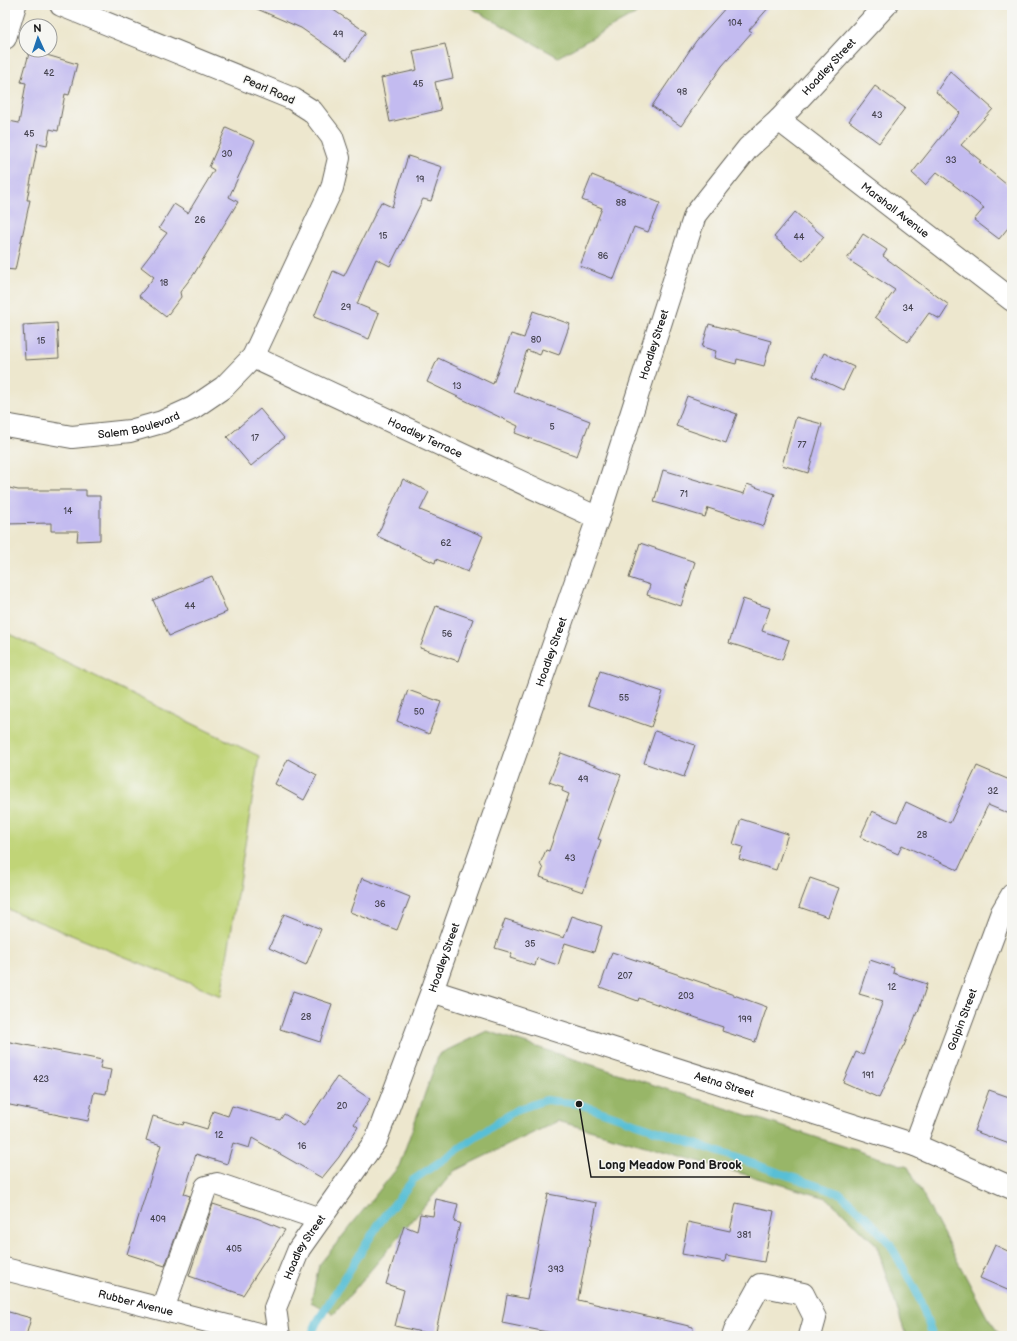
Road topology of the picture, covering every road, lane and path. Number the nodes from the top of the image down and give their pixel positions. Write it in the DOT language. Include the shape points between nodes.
graph roads {
  1 [pos="15,5"];
  2 [pos="61,5"];
  3 [pos="886,5"];
  4 [pos="5,38"];
  5 [pos="779,120"];
  6 [pos="1012,300"];
  7 [pos="253,357"];
  8 [pos="5,425"];
  9 [pos="598,518"];
  10 [pos="1012,895"];
  11 [pos="432,991"];
  12 [pos="915,1145"];
  13 [pos="1012,1188"];
  14 [pos="320,1219"];
  15 [pos="5,1269"];
  16 [pos="163,1309"];
  17 [pos="266,1336"];
  18 [pos="279,1336"];
  19 [pos="733,1336"];
  20 [pos="810,1336"];
  1 -- 4 [label="street"];
  2 -- 7 [label="street, Pearl Road" via="293,99 312,112 332,137 339,158 332,188"];
  3 -- 5 [label="street, Hoadley Street"];
  5 -- 6 [label="street, Marshall Avenue"];
  5 -- 9 [label="street, Hoadley Street" via="748,148 695,215"];
  7 -- 8 [label="street, Salem Boulevard" via="224,387 193,408 162,422 130,431 72,438"];
  7 -- 9 [label="street, Hoadley Terrace"];
  9 -- 11 [label="street, Hoadley Street"];
  10 -- 12 [label="street, Galpin Street" via="1002,912"];
  11 -- 12 [label="street, Aetna Street"];
  11 -- 14 [label="street, Hoadley Street" via="376,1140"];
  12 -- 13 [label="street, Aetna Street"];
  14 -- 16 [label="street" via="217,1184 206,1187"];
  14 -- 18 [label="street, Hoadley Street" via="299,1249 275,1308"];
  15 -- 16 [label="street, Rubber Avenue"];
  16 -- 17 [label="street, Rubber Avenue"];
  19 -- 20 [label="street" via="760,1286 803,1294 815,1318"];
}
